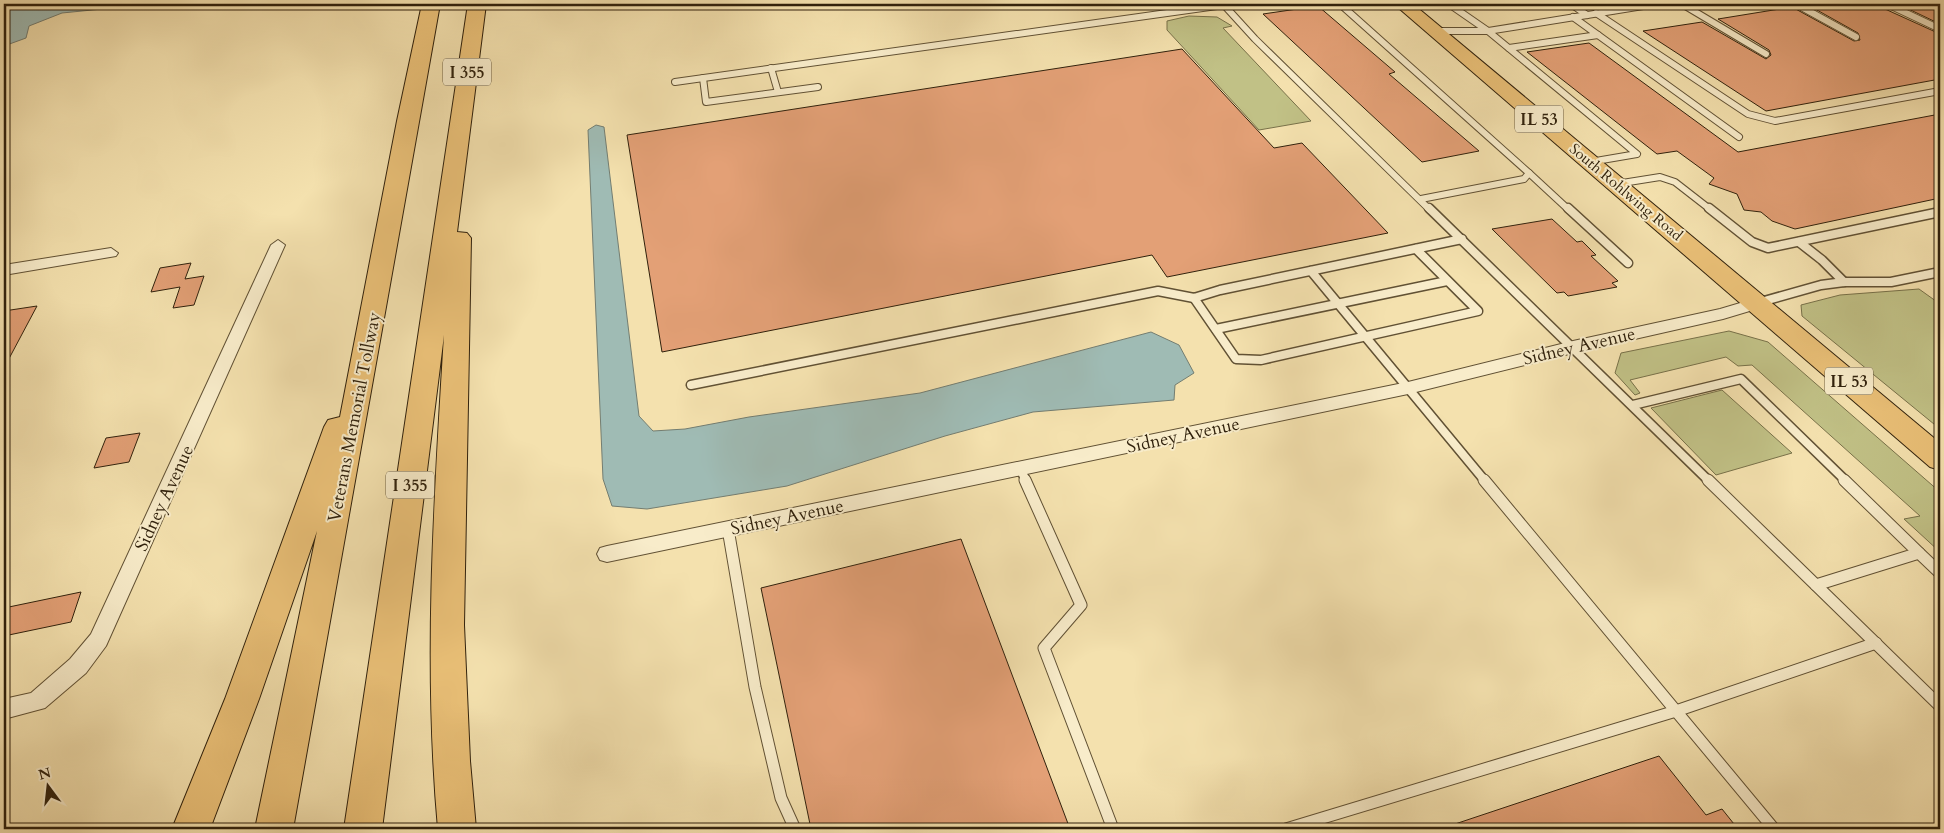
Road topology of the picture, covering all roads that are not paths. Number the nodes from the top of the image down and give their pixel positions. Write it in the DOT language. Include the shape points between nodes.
graph roads {
  1 [pos="431,4"];
  2 [pos="477,4"];
  3 [pos="1232,4"];
  4 [pos="1340,4"];
  5 [pos="1403,4"];
  6 [pos="1449,4"];
  7 [pos="1571,4"];
  8 [pos="1656,4"];
  9 [pos="1682,4"];
  10 [pos="1796,4"];
  11 [pos="1887,4"];
  12 [pos="1224,5"];
  13 [pos="1594,10"];
  14 [pos="1573,17"];
  15 [pos="1940,29"];
  16 [pos="1488,30"];
  17 [pos="1436,31"];
  18 [pos="1598,35"];
  19 [pos="1856,36"];
  20 [pos="1509,48"];
  21 [pos="1766,54"];
  22 [pos="771,68"];
  23 [pos="702,78"];
  24 [pos="674,82"];
  25 [pos="818,86"];
  26 [pos="1940,91"];
  27 [pos="778,92"];
  28 [pos="1739,137"];
  29 [pos="458,141"];
  30 [pos="1590,162"];
  31 [pos="1529,173"];
  32 [pos="1616,184"];
  33 [pos="1421,200"];
  34 [pos="1940,212"];
  35 [pos="1462,239"];
  36 [pos="1799,242"];
  37 [pos="278,245"];
  38 [pos="1416,249"];
  39 [pos="111,253"];
  40 [pos="1628,263"];
  41 [pos="4,270"];
  42 [pos="1311,271"];
  43 [pos="1940,272"];
  44 [pos="1447,281"];
  45 [pos="1844,282"];
  46 [pos="1194,298"];
  47 [pos="1338,303"];
  48 [pos="1757,303"];
  49 [pos="1216,329"];
  50 [pos="1366,336"];
  51 [pos="370,338"];
  52 [pos="1573,347"];
  53 [pos="691,385"];
  54 [pos="1408,388"];
  55 [pos="1632,405"];
  56 [pos="1940,460"];
  57 [pos="1020,468"];
  58 [pos="728,529"];
  59 [pos="1919,553"];
  60 [pos="607,554"];
  61 [pos="1940,573"];
  62 [pos="1816,585"];
  63 [pos="1876,644"];
  64 [pos="1940,706"];
  65 [pos="4,709"];
  66 [pos="1676,711"];
  67 [pos="191,829"];
  68 [pos="274,829"];
  69 [pos="363,829"];
  70 [pos="457,829"];
  71 [pos="795,829"];
  72 [pos="1114,829"];
  73 [pos="1286,829"];
  74 [pos="1774,829"];
  1 -- 51 [label="main road, Veterans Memorial Tollway / I 355" via="407,121"];
  2 -- 29 [label="main road, I 355"];
  3 -- 12 [label="lane"];
  4 -- 31 [label="lane"];
  5 -- 17 [label="main road, South Rohlwing Road / IL 53"];
  6 -- 16 [label="lane"];
  7 -- 13 [label="lane"];
  8 -- 13 [label="street"];
  9 -- 21 [label="lane"];
  10 -- 19 [label="lane"];
  11 -- 15 [label="lane"];
  12 -- 22 [label="lane"];
  12 -- 33 [label="lane" via="1254,39"];
  13 -- 14 [label="street"];
  13 -- 26 [label="lane" via="1748,114 1775,120"];
  14 -- 16 [label="street"];
  14 -- 18 [label="lane"];
  16 -- 17 [label="street"];
  16 -- 20 [label="lane"];
  17 -- 30 [label="main road, South Rohlwing Road / IL 53"];
  18 -- 20 [label="lane"];
  18 -- 28 [label="lane"];
  20 -- 30 [label="lane" via="1637,154"];
  22 -- 23 [label="lane"];
  22 -- 27 [label="lane"];
  23 -- 24 [label="lane"];
  23 -- 27 [label="lane" via="706,102"];
  25 -- 27 [label="lane"];
  29 -- 69 [label="main road, I 355"];
  29 -- 70 [label="main road" via="459,286 446,582"];
  30 -- 32 [label="main road, South Rohlwing Road / IL 53"];
  31 -- 33 [label="lane" via="1524,179"];
  31 -- 40 [label="lane"];
  32 -- 36 [label="lane" via="1660,177 1675,182 1752,242 1768,248"];
  32 -- 48 [label="main road, South Rohlwing Road / IL 53"];
  33 -- 35 [label="lane"];
  34 -- 36 [label="lane"];
  35 -- 38 [label="lane"];
  35 -- 52 [label="lane"];
  36 -- 45 [label="lane"];
  37 -- 65 [label="street, Sidney Avenue" via="99,640 78,666 37,701"];
  38 -- 42 [label="lane"];
  38 -- 44 [label="lane"];
  39 -- 41 [label="street"];
  42 -- 46 [label="lane"];
  42 -- 47 [label="lane"];
  43 -- 45 [label="lane" via="1891,282"];
  44 -- 47 [label="lane"];
  44 -- 50 [label="lane" via="1478,311"];
  45 -- 48 [label="lane" via="1787,293"];
  46 -- 49 [label="lane"];
  46 -- 53 [label="lane" via="1158,291"];
  47 -- 49 [label="lane"];
  47 -- 50 [label="lane"];
  48 -- 52 [label="street, Sidney Avenue" via="1722,314"];
  48 -- 56 [label="main road, IL 53"];
  49 -- 50 [label="lane" via="1236,359 1261,360"];
  50 -- 54 [label="lane"];
  51 -- 67 [label="main road" via="242,698"];
  51 -- 68 [label="main road, Veterans Memorial Tollway / I 355"];
  52 -- 54 [label="street, Sidney Avenue"];
  52 -- 55 [label="lane"];
  54 -- 57 [label="street, Sidney Avenue"];
  54 -- 66 [label="lane"];
  55 -- 59 [label="lane" via="1741,378"];
  55 -- 62 [label="lane"];
  57 -- 58 [label="street, Sidney Avenue"];
  57 -- 72 [label="lane" via="1081,605 1044,648"];
  58 -- 60 [label="street, Sidney Avenue"];
  58 -- 71 [label="lane" via="755,687 781,798"];
  59 -- 61 [label="lane"];
  59 -- 62 [label="lane"];
  62 -- 63 [label="lane"];
  63 -- 64 [label="lane"];
  63 -- 66 [label="lane"];
  66 -- 73 [label="lane"];
  66 -- 74 [label="lane"];
}
